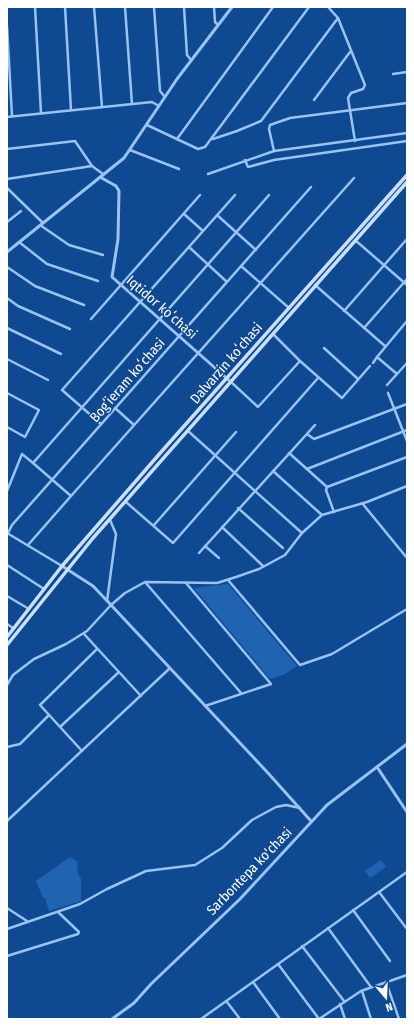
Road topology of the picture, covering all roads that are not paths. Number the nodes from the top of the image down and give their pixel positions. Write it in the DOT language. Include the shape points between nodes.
graph roads {
  1 [pos="35,7"];
  2 [pos="65,7"];
  3 [pos="94,7"];
  4 [pos="125,7"];
  5 [pos="154,7"];
  6 [pos="184,7"];
  7 [pos="214,7"];
  8 [pos="232,7"];
  9 [pos="272,7"];
  10 [pos="309,7"];
  11 [pos="328,7"];
  12 [pos="338,18"];
  13 [pos="218,25"];
  14 [pos="7,26"];
  15 [pos="350,52"];
  16 [pos="192,61"];
  17 [pos="407,72"];
  18 [pos="393,74"];
  19 [pos="165,97"];
  20 [pos="314,100"];
  21 [pos="407,102"];
  22 [pos="132,104"];
  23 [pos="159,106"];
  24 [pos="102,107"];
  25 [pos="71,110"];
  26 [pos="350,110"];
  27 [pos="42,113"];
  28 [pos="12,116"];
  29 [pos="7,117"];
  30 [pos="147,125"];
  31 [pos="407,133"];
  32 [pos="213,138"];
  33 [pos="177,140"];
  34 [pos="354,141"];
  35 [pos="407,141"];
  36 [pos="7,149"];
  37 [pos="130,150"];
  38 [pos="274,151"];
  39 [pos="245,160"];
  40 [pos="92,166"];
  41 [pos="179,169"];
  42 [pos="103,174"];
  43 [pos="208,174"];
  44 [pos="407,175"];
  45 [pos="100,177"];
  46 [pos="354,178"];
  47 [pos="7,179"];
  48 [pos="407,182"];
  49 [pos="311,187"];
  50 [pos="7,188"];
  51 [pos="235,195"];
  52 [pos="269,195"];
  53 [pos="200,196"];
  54 [pos="21,211"];
  55 [pos="184,214"];
  56 [pos="217,215"];
  57 [pos="7,222"];
  58 [pos="42,224"];
  59 [pos="203,231"];
  60 [pos="236,233"];
  61 [pos="407,239"];
  62 [pos="355,240"];
  63 [pos="19,242"];
  64 [pos="189,247"];
  65 [pos="256,250"];
  66 [pos="7,252"];
  67 [pos="103,255"];
  68 [pos="208,265"];
  69 [pos="385,265"];
  70 [pos="241,266"];
  71 [pos="7,267"];
  72 [pos="317,276"];
  73 [pos="321,279"];
  74 [pos="407,279"];
  75 [pos="98,281"];
  76 [pos="227,282"];
  77 [pos="404,282"];
  78 [pos="261,283"];
  79 [pos="121,285"];
  80 [pos="315,285"];
  81 [pos="407,285"];
  82 [pos="7,298"];
  83 [pos="140,302"];
  84 [pos="84,305"];
  85 [pos="289,308"];
  86 [pos="344,310"];
  87 [pos="91,319"];
  88 [pos="159,320"];
  89 [pos="407,321"];
  90 [pos="7,328"];
  91 [pos="364,328"];
  92 [pos="70,329"];
  93 [pos="273,334"];
  94 [pos="178,337"];
  95 [pos="385,346"];
  96 [pos="324,348"];
  97 [pos="61,354"];
  98 [pos="198,354"];
  99 [pos="378,357"];
  100 [pos="7,358"];
  101 [pos="300,361"];
  102 [pos="407,363"];
  103 [pos="397,374"];
  104 [pos="318,378"];
  105 [pos="228,379"];
  106 [pos="358,379"];
  107 [pos="48,380"];
  108 [pos="231,382"];
  109 [pos="387,385"];
  110 [pos="7,393"];
  111 [pos="388,393"];
  112 [pos="407,404"];
  113 [pos="203,406"];
  114 [pos="81,407"];
  115 [pos="115,408"];
  116 [pos="206,409"];
  117 [pos="395,409"];
  118 [pos="101,424"];
  119 [pos="134,425"];
  120 [pos="315,425"];
  121 [pos="7,427"];
  122 [pos="188,430"];
  123 [pos="407,430"];
  124 [pos="236,432"];
  125 [pos="403,432"];
  126 [pos="307,434"];
  127 [pos="407,441"];
  128 [pos="289,453"];
  129 [pos="216,455"];
  130 [pos="407,457"];
  131 [pos="33,463"];
  132 [pos="307,468"];
  133 [pos="272,471"];
  134 [pos="235,472"];
  135 [pos="52,480"];
  136 [pos="407,486"];
  137 [pos="327,487"];
  138 [pos="256,489"];
  139 [pos="7,491"];
  140 [pos="71,496"];
  141 [pos="126,502"];
  142 [pos="362,504"];
  143 [pos="238,508"];
  144 [pos="334,512"];
  145 [pos="322,515"];
  146 [pos="110,520"];
  147 [pos="154,525"];
  148 [pos="222,527"];
  149 [pos="302,532"];
  150 [pos="8,533"];
  151 [pos="28,545"];
  152 [pos="205,546"];
  153 [pos="283,548"];
  154 [pos="199,553"];
  155 [pos="219,558"];
  156 [pos="407,558"];
  157 [pos="7,565"];
  158 [pos="62,566"];
  159 [pos="263,566"];
  160 [pos="68,568"];
  161 [pos="228,580"];
  162 [pos="145,582"];
  163 [pos="186,583"];
  164 [pos="44,589"];
  165 [pos="7,596"];
  166 [pos="106,601"];
  167 [pos="111,605"];
  168 [pos="28,609"];
  169 [pos="407,609"];
  170 [pos="7,624"];
  171 [pos="13,628"];
  172 [pos="84,634"];
  173 [pos="7,637"];
  174 [pos="7,646"];
  175 [pos="97,649"];
  176 [pos="169,669"];
  177 [pos="119,672"];
  178 [pos="7,685"];
  179 [pos="241,693"];
  180 [pos="141,696"];
  181 [pos="205,706"];
  182 [pos="49,716"];
  183 [pos="60,727"];
  184 [pos="407,744"];
  185 [pos="7,747"];
  186 [pos="82,751"];
  187 [pos="377,767"];
  188 [pos="300,808"];
  189 [pos="407,812"];
  190 [pos="7,821"];
  191 [pos="311,821"];
  192 [pos="407,872"];
  193 [pos="379,892"];
  194 [pos="7,908"];
  195 [pos="353,910"];
  196 [pos="58,912"];
  197 [pos="27,922"];
  198 [pos="328,928"];
  199 [pos="7,929"];
  200 [pos="407,929"];
  201 [pos="302,946"];
  202 [pos="7,956"];
  203 [pos="390,961"];
  204 [pos="278,964"];
  205 [pos="407,974"];
  206 [pos="253,982"];
  207 [pos="386,982"];
  208 [pos="372,987"];
  209 [pos="361,991"];
  210 [pos="344,1001"];
  211 [pos="227,1002"];
  212 [pos="340,1004"];
  213 [pos="206,1016"];
  214 [pos="112,1019"];
  215 [pos="201,1019"];
  216 [pos="208,1019"];
  217 [pos="240,1019"];
  218 [pos="280,1019"];
  219 [pos="319,1019"];
  220 [pos="345,1019"];
  221 [pos="371,1019"];
  222 [pos="399,1019"];
  1 -- 27 [label="street"];
  2 -- 25 [label="street"];
  3 -- 24 [label="street"];
  4 -- 22 [label="street"];
  5 -- 19 [label="street" via="160,91"];
  6 -- 16 [label="street" via="187,55"];
  7 -- 13 [label="street" via="215,22"];
  8 -- 13 [label="street"];
  9 -- 33 [label="street"];
  10 -- 32 [label="street"];
  11 -- 12 [label="street"];
  12 -- 15 [label="street"];
  12 -- 32 [label="street" via="260,121"];
  13 -- 16 [label="street"];
  14 -- 28 [label="street"];
  15 -- 20 [label="street"];
  15 -- 26 [label="street" via="365,85 363,89 349,95"];
  16 -- 19 [label="street"];
  17 -- 18 [label="street"];
  19 -- 23 [label="street"];
  21 -- 26 [label="street"];
  22 -- 23 [label="street" via="152,102"];
  22 -- 24 [label="street"];
  23 -- 30 [label="street"];
  24 -- 25 [label="street"];
  25 -- 27 [label="street"];
  26 -- 34 [label="street"];
  26 -- 38 [label="street" via="290,118 270,125"];
  27 -- 28 [label="street"];
  28 -- 29 [label="street"];
  30 -- 33 [label="street"];
  30 -- 37 [label="street"];
  31 -- 34 [label="street"];
  32 -- 33 [label="street" via="202,148"];
  34 -- 38 [label="street"];
  35 -- 39 [label="street" via="274,160 248,167"];
  36 -- 40 [label="street" via="73,140"];
  37 -- 41 [label="street"];
  37 -- 42 [label="street"];
  38 -- 39 [label="street"];
  39 -- 43 [label="street"];
  40 -- 42 [label="street"];
  40 -- 47 [label="street"];
  42 -- 45 [label="street"];
  44 -- 72 [label="main road, Dalvarzin koʻchasi"];
  45 -- 58 [label="street"];
  45 -- 79 [label="street, Iqtidor koʻchasi" via="116,186 119,191 118,239 111,275"];
  46 -- 78 [label="street"];
  48 -- 62 [label="main road, Dalvarzin koʻchasi"];
  49 -- 65 [label="street, Bogʻieram koʻchasi"];
  50 -- 58 [label="street"];
  51 -- 56 [label="street"];
  52 -- 60 [label="street"];
  53 -- 55 [label="street"];
  54 -- 57 [label="street"];
  55 -- 59 [label="street"];
  55 -- 79 [label="street"];
  56 -- 59 [label="street"];
  56 -- 60 [label="street"];
  58 -- 63 [label="street"];
  58 -- 67 [label="street" via="69,246"];
  59 -- 64 [label="street"];
  60 -- 65 [label="street"];
  60 -- 68 [label="street"];
  61 -- 69 [label="street"];
  62 -- 69 [label="street"];
  62 -- 73 [label="main road, Dalvarzin koʻchasi"];
  63 -- 66 [label="street"];
  63 -- 75 [label="street" via="47,264"];
  64 -- 68 [label="street"];
  64 -- 83 [label="street"];
  65 -- 70 [label="street, Bogʻieram koʻchasi"];
  68 -- 76 [label="street"];
  68 -- 88 [label="street"];
  69 -- 77 [label="street"];
  69 -- 86 [label="street"];
  70 -- 76 [label="street, Bogʻieram koʻchasi"];
  70 -- 78 [label="street"];
  71 -- 84 [label="street" via="35,286"];
  72 -- 73 [label="main road"];
  72 -- 85 [label="main road, Dalvarzin koʻchasi"];
  73 -- 80 [label="main road, Dalvarzin koʻchasi"];
  74 -- 77 [label="street"];
  76 -- 94 [label="street, Bogʻieram koʻchasi"];
  77 -- 81 [label="street"];
  77 -- 91 [label="street"];
  78 -- 85 [label="street"];
  78 -- 98 [label="street"];
  79 -- 83 [label="street, Iqtidor koʻchasi"];
  79 -- 87 [label="street"];
  80 -- 86 [label="street"];
  80 -- 93 [label="main road, Dalvarzin koʻchasi"];
  82 -- 92 [label="street" via="18,306"];
  83 -- 88 [label="street, Iqtidor koʻchasi"];
  83 -- 114 [label="street" via="62,390"];
  85 -- 105 [label="main road, Dalvarzin koʻchasi"];
  86 -- 91 [label="street"];
  88 -- 94 [label="street, Iqtidor koʻchasi"];
  88 -- 114 [label="street"];
  89 -- 95 [label="street"];
  90 -- 97 [label="street"];
  91 -- 95 [label="street"];
  93 -- 101 [label="street"];
  93 -- 108 [label="main road, Dalvarzin koʻchasi"];
  94 -- 98 [label="street, Iqtidor koʻchasi"];
  94 -- 115 [label="street, Bogʻieram koʻchasi"];
  95 -- 99 [label="street"];
  96 -- 106 [label="street"];
  98 -- 105 [label="street, Iqtidor koʻchasi"];
  98 -- 119 [label="street"];
  99 -- 103 [label="street"];
  99 -- 106 [label="street"];
  100 -- 107 [label="street"];
  101 -- 104 [label="street"];
  101 -- 108 [label="street" via="258,407"];
  102 -- 103 [label="street"];
  103 -- 109 [label="street"];
  104 -- 106 [label="street" via="342,398"];
  104 -- 134 [label="street"];
  105 -- 108 [label="street, Iqtidor koʻchasi"];
  105 -- 113 [label="main road, Dalvarzin koʻchasi"];
  108 -- 116 [label="main road, Dalvarzin koʻchasi"];
  110 -- 121 [label="street" via="39,410 25,437"];
  111 -- 117 [label="street"];
  112 -- 117 [label="street"];
  113 -- 116 [label="main road"];
  113 -- 158 [label="main road, Dalvarzin koʻchasi"];
  114 -- 118 [label="street"];
  114 -- 131 [label="street"];
  115 -- 118 [label="street, Bogʻieram koʻchasi"];
  115 -- 119 [label="street"];
  116 -- 122 [label="main road, Dalvarzin koʻchasi"];
  117 -- 125 [label="street"];
  117 -- 126 [label="street" via="314,439"];
  118 -- 135 [label="street, Bogʻieram koʻchasi"];
  119 -- 140 [label="street"];
  120 -- 126 [label="street"];
  122 -- 129 [label="street"];
  122 -- 141 [label="main road, Dalvarzin koʻchasi"];
  123 -- 125 [label="street"];
  124 -- 129 [label="street"];
  125 -- 127 [label="street"];
  125 -- 132 [label="street"];
  126 -- 128 [label="street"];
  128 -- 132 [label="street"];
  128 -- 133 [label="street"];
  129 -- 134 [label="street"];
  129 -- 147 [label="street"];
  130 -- 137 [label="street"];
  131 -- 135 [label="street"];
  131 -- 139 [label="street" via="22,454"];
  132 -- 137 [label="street"];
  133 -- 138 [label="street"];
  133 -- 145 [label="street"];
  134 -- 138 [label="street"];
  134 -- 147 [label="street" via="173,543"];
  135 -- 140 [label="street"];
  135 -- 150 [label="street, Bogʻieram koʻchasi" via="12,525"];
  136 -- 142 [label="street"];
  137 -- 144 [label="street"];
  138 -- 143 [label="street"];
  138 -- 149 [label="street"];
  140 -- 151 [label="street"];
  141 -- 146 [label="main road, Dalvarzin koʻchasi"];
  141 -- 147 [label="street"];
  142 -- 144 [label="street"];
  142 -- 156 [label="street"];
  143 -- 148 [label="street"];
  143 -- 153 [label="street"];
  144 -- 145 [label="street"];
  145 -- 149 [label="street"];
  146 -- 160 [label="main road, Dalvarzin koʻchasi"];
  146 -- 166 [label="street" via="116,534"];
  148 -- 152 [label="street"];
  148 -- 159 [label="street"];
  149 -- 159 [label="street" via="285,555"];
  150 -- 151 [label="street"];
  151 -- 158 [label="street"];
  152 -- 154 [label="street"];
  152 -- 155 [label="street"];
  157 -- 164 [label="street"];
  158 -- 160 [label="street"];
  158 -- 164 [label="main road, Dalvarzin koʻchasi"];
  159 -- 161 [label="street"];
  160 -- 166 [label="street" via="93,586"];
  160 -- 174 [label="main road, Dalvarzin koʻchasi"];
  161 -- 163 [label="street" via="217,583"];
  161 -- 169 [label="street" via="300,665 332,654"];
  162 -- 163 [label="street"];
  162 -- 167 [label="street" via="125,593"];
  162 -- 179 [label="street"];
  163 -- 179 [label="street" via="271,682"];
  164 -- 168 [label="main road, Dalvarzin koʻchasi"];
  165 -- 168 [label="street"];
  166 -- 167 [label="street"];
  167 -- 172 [label="street"];
  167 -- 176 [label="street"];
  168 -- 171 [label="main road, Dalvarzin koʻchasi"];
  170 -- 171 [label="street"];
  171 -- 173 [label="main road, Dalvarzin koʻchasi"];
  172 -- 175 [label="street"];
  172 -- 178 [label="street" via="34,659 13,675"];
  175 -- 177 [label="street"];
  175 -- 182 [label="street" via="40,705"];
  176 -- 180 [label="street"];
  176 -- 181 [label="street"];
  177 -- 180 [label="street"];
  177 -- 183 [label="street"];
  179 -- 181 [label="street"];
  180 -- 186 [label="street"];
  181 -- 188 [label="street"];
  182 -- 183 [label="street"];
  182 -- 185 [label="street" via="20,744"];
  183 -- 186 [label="street"];
  184 -- 187 [label="street, Sarbontepa ko'chasi"];
  186 -- 190 [label="street"];
  187 -- 189 [label="street"];
  187 -- 191 [label="street, Sarbontepa ko'chasi" via="327,805"];
  188 -- 191 [label="street"];
  188 -- 196 [label="street" via="286,805 276,807 252,820 222,848 195,865 146,872"];
  191 -- 214 [label="street, Sarbontepa ko'chasi" via="240,899 134,1003"];
  192 -- 193 [label="street"];
  193 -- 195 [label="street"];
  193 -- 200 [label="street"];
  194 -- 197 [label="street"];
  195 -- 198 [label="street"];
  195 -- 203 [label="street"];
  196 -- 197 [label="street"];
  196 -- 202 [label="street" via="79,932 78,934"];
  197 -- 199 [label="street"];
  198 -- 201 [label="street"];
  198 -- 208 [label="street"];
  201 -- 204 [label="street"];
  201 -- 210 [label="street"];
  204 -- 206 [label="street"];
  204 -- 219 [label="street"];
  205 -- 207 [label="street"];
  206 -- 211 [label="street"];
  206 -- 218 [label="street"];
  207 -- 208 [label="street"];
  207 -- 222 [label="street"];
  208 -- 209 [label="street"];
  209 -- 210 [label="street"];
  209 -- 221 [label="street"];
  210 -- 212 [label="street"];
  211 -- 213 [label="street"];
  211 -- 217 [label="street"];
  212 -- 219 [label="street"];
  212 -- 220 [label="street"];
  213 -- 215 [label="street"];
  213 -- 216 [label="street"];
}
